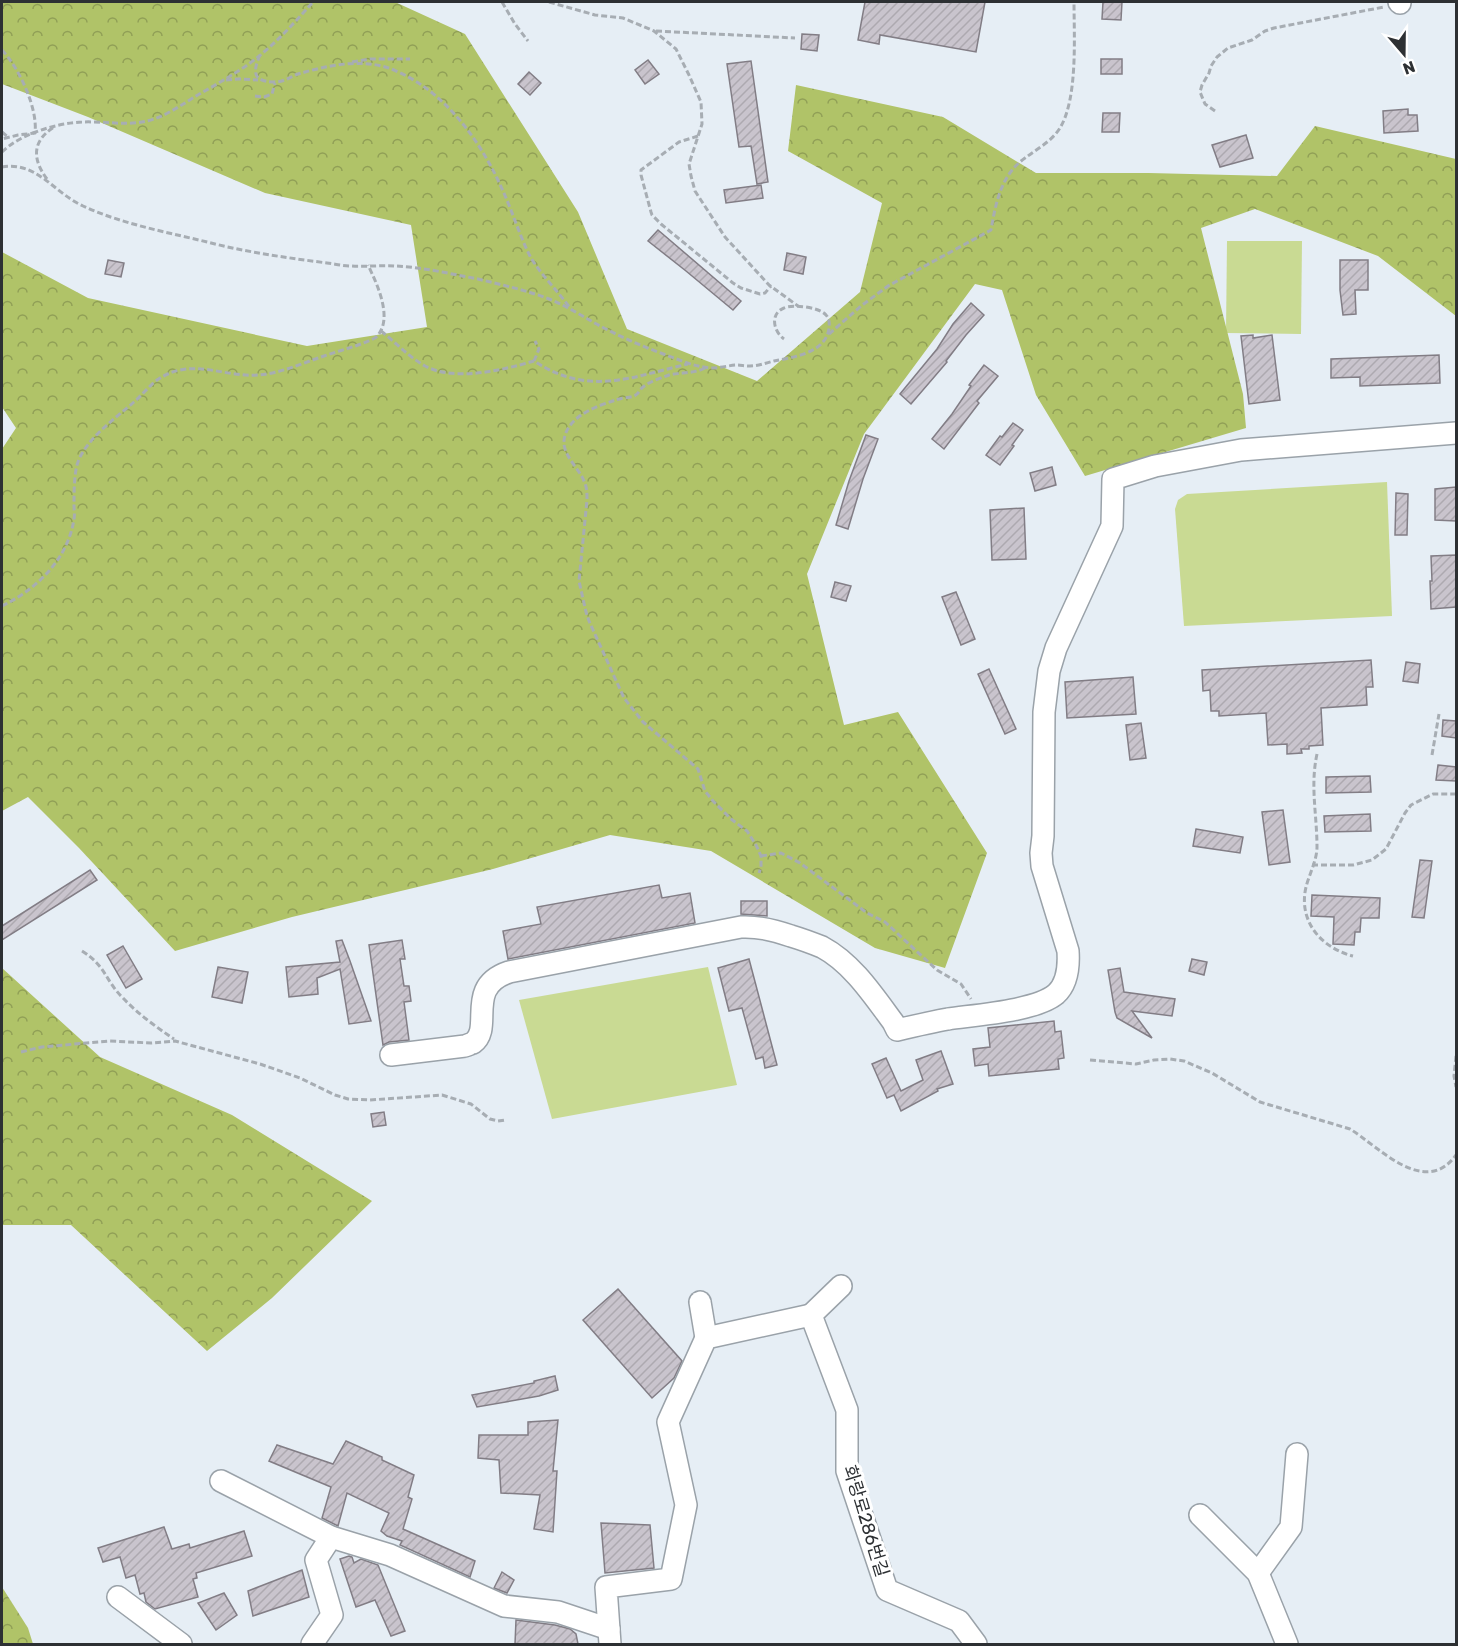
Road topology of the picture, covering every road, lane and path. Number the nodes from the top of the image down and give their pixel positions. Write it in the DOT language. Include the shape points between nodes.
graph roads {
  1 [pos="313,2"];
  2 [pos="502,2"];
  3 [pos="549,2"];
  4 [pos="1074,2"];
  5 [pos="1399,2"];
  6 [pos="654,31"];
  7 [pos="795,38"];
  8 [pos="528,41"];
  9 [pos="2,50"];
  10 [pos="260,55"];
  11 [pos="410,59"];
  12 [pos="341,65"];
  13 [pos="263,80"];
  14 [pos="222,81"];
  15 [pos="275,83"];
  16 [pos="255,96"];
  17 [pos="1215,111"];
  18 [pos="56,126"];
  19 [pos="2,132"];
  20 [pos="35,133"];
  21 [pos="698,136"];
  22 [pos="8,137"];
  23 [pos="2,139"];
  24 [pos="2,152"];
  25 [pos="2,167"];
  26 [pos="50,184"];
  27 [pos="368,265"];
  28 [pos="771,286"];
  29 [pos="799,307"];
  30 [pos="571,309"];
  31 [pos="381,331"];
  32 [pos="828,335"];
  33 [pos="784,339"];
  34 [pos="535,341"];
  35 [pos="534,361"];
  36 [pos="690,364"];
  37 [pos="706,367"];
  38 [pos="1456,433"];
  39 [pos="2,606"];
  40 [pos="1439,714"];
  41 [pos="1317,754"];
  42 [pos="1432,755"];
  43 [pos="1456,794"];
  44 [pos="761,856"];
  45 [pos="1312,865"];
  46 [pos="759,873"];
  47 [pos="82,951"];
  48 [pos="1353,956"];
  49 [pos="975,1008"];
  50 [pos="176,1041"];
  51 [pos="21,1052"];
  52 [pos="391,1055"];
  53 [pos="1456,1056"];
  54 [pos="1090,1060"];
  55 [pos="1456,1087"];
  56 [pos="505,1120"];
  57 [pos="1456,1155"];
  58 [pos="841,1286"];
  59 [pos="700,1302"];
  60 [pos="811,1315"];
  61 [pos="706,1338"];
  62 [pos="1297,1454"];
  63 [pos="222,1481"];
  64 [pos="1200,1515"];
  65 [pos="331,1537"];
  66 [pos="1258,1573"];
  67 [pos="118,1597"];
  68 [pos="610,1637"];
  69 [pos="181,1644"];
  70 [pos="312,1644"];
  71 [pos="976,1644"];
  72 [pos="1287,1644"];
  1 -- 10 [label="path"];
  2 -- 8 [label="path"];
  3 -- 6 [label="path" via="623,18"];
  4 -- 32 [label="path" via="1071,85 1065,117 1049,140 1006,175 991,230 888,286"];
  5 -- 17 [label="path" via="1274,28 1222,51 1200,92 1205,104"];
  6 -- 7 [label="path"];
  6 -- 21 [label="path" via="675,49 696,90 702,115"];
  9 -- 20 [label="path" via="31,103"];
  10 -- 13 [label="path" via="254,71"];
  10 -- 14 [label="path"];
  11 -- 12 [label="path" via="370,59"];
  12 -- 15 [label="path"];
  12 -- 30 [label="path" via="370,64 398,71 432,92 448,108 485,157 533,260"];
  13 -- 14 [label="path"];
  13 -- 15 [label="path"];
  14 -- 18 [label="path" via="167,113 144,121"];
  15 -- 16 [label="path" via="272,94"];
  18 -- 20 [label="path"];
  18 -- 26 [label="path" via="42,136 36,150"];
  19 -- 22 [label="path"];
  20 -- 22 [label="path"];
  20 -- 24 [label="path"];
  21 -- 28 [label="path" via="689,164 695,190 725,237"];
  21 -- 28 [label="path" via="679,142 641,170 652,216 741,288 760,294"];
  22 -- 23 [label="path"];
  25 -- 26 [label="path" via="23,167"];
  26 -- 27 [label="path" via="81,206 148,227 263,254"];
  27 -- 30 [label="path" via="409,267 477,279 529,292"];
  27 -- 31 [label="path" via="385,316"];
  28 -- 29 [label="path"];
  29 -- 32 [label="path" via="819,309 827,315"];
  29 -- 33 [label="path" via="785,307 774,321"];
  30 -- 36 [label="path" via="622,338"];
  31 -- 35 [label="path" via="433,369 483,373"];
  31 -- 39 [label="path" via="368,342 269,373 248,375 188,368 156,381 95,437 80,457 75,474 75,517 62,555 47,573"];
  32 -- 37 [label="path" via="820,345 790,359 750,366"];
  34 -- 35 [label="path" via="539,349"];
  35 -- 36 [label="path" via="568,378 592,382 633,378"];
  36 -- 37 [label="path"];
  37 -- 44 [label="path" via="656,380 633,397 613,400 570,425 565,434 565,451 587,490 579,581 586,612 624,698 643,722 698,769 705,791 747,831"];
  38 -- 52 [label="street" via="1241,450 1155,466 1113,479 1112,526 1056,648 1044,712 1042,866 1069,963 1063,986 1049,999 1032,1006 897,1030 855,974 838,958 778,932 757,926 741,927 497,976 485,993 479,1034 473,1043"];
  40 -- 42 [label="path"];
  41 -- 45 [label="path" via="1313,782 1317,850"];
  43 -- 45 [label="path" via="1433,794 1411,805 1386,849 1372,860 1353,865"];
  44 -- 46 [label="path"];
  44 -- 49 [label="path" via="782,853 885,922 937,970 961,984"];
  45 -- 48 [label="path" via="1305,914 1326,943"];
  47 -- 50 [label="path" via="102,967 121,996"];
  50 -- 51 [label="path" via="110,1041"];
  50 -- 56 [label="path" via="260,1064 348,1099 442,1095 471,1104 490,1119"];
  53 -- 55 [label="path"];
  54 -- 57 [label="path" via="1136,1064 1184,1061 1260,1102 1350,1129 1409,1169 1434,1171 1446,1167"];
  58 -- 60 [label="street"];
  59 -- 61 [label="street"];
  60 -- 61 [label="street"];
  60 -- 71 [label="street, 화랑로286번길" via="847,1410 847,1472 887,1590 959,1621"];
  61 -- 68 [label="street" via="668,1422 686,1505 671,1580 606,1587"];
  62 -- 66 [label="street" via="1291,1527"];
  63 -- 65 [label="street"];
  64 -- 66 [label="street"];
  65 -- 68 [label="street" via="390,1555 504,1606 558,1612"];
  65 -- 70 [label="street" via="316,1560 332,1615"];
  66 -- 72 [label="street"];
  67 -- 69 [label="street"];
}
